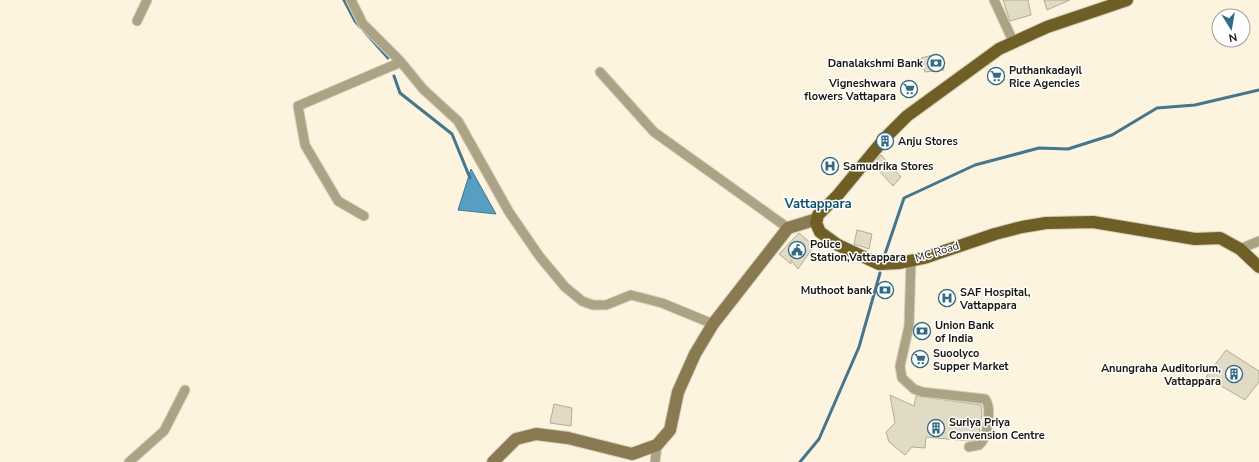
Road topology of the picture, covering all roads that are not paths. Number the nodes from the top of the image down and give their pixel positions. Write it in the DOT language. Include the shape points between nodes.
graph roads {
  1 [pos="148,0"];
  2 [pos="351,0"];
  3 [pos="994,0"];
  4 [pos="1127,0"];
  5 [pos="138,21"];
  6 [pos="1013,42"];
  7 [pos="401,62"];
  8 [pos="600,72"];
  9 [pos="364,216"];
  10 [pos="817,219"];
  11 [pos="788,228"];
  12 [pos="1259,241"];
  13 [pos="1240,249"];
  14 [pos="911,260"];
  15 [pos="1259,267"];
  16 [pos="714,324"];
  17 [pos="185,390"];
  18 [pos="656,445"];
  19 [pos="969,447"];
  20 [pos="128,462"];
  21 [pos="493,462"];
  22 [pos="655,462"];
  1 -- 5 [label="street"];
  2 -- 7 [label="street" via="363,24"];
  3 -- 6 [label="street"];
  4 -- 6 [label="main road" via="1047,27"];
  6 -- 10 [label="main road" via="999,49 907,116 818,214"];
  7 -- 9 [label="street" via="298,106 305,145 338,201"];
  7 -- 16 [label="street" via="423,89 458,121 508,212 565,287 582,301 593,305 606,305 631,295 662,303"];
  8 -- 11 [label="street" via="654,132"];
  10 -- 11 [label="main road"];
  10 -- 14 [label="main road, MC Road" via="820,232 831,240 879,264"];
  11 -- 16 [label="main road"];
  12 -- 13 [label="street"];
  13 -- 14 [label="main road, MC Road" via="1220,238 1194,239 1093,222 1046,223 995,234"];
  13 -- 15 [label="main road, MC Road"];
  14 -- 19 [label="street" via="909,326 900,366 902,378 914,389 922,392 986,399 989,411 984,437 978,445"];
  16 -- 18 [label="main road" via="695,354 678,392 670,430"];
  17 -- 20 [label="street" via="164,431"];
  18 -- 21 [label="main road" via="632,454 568,438 536,434 516,439"];
  18 -- 22 [label="street"];
}
